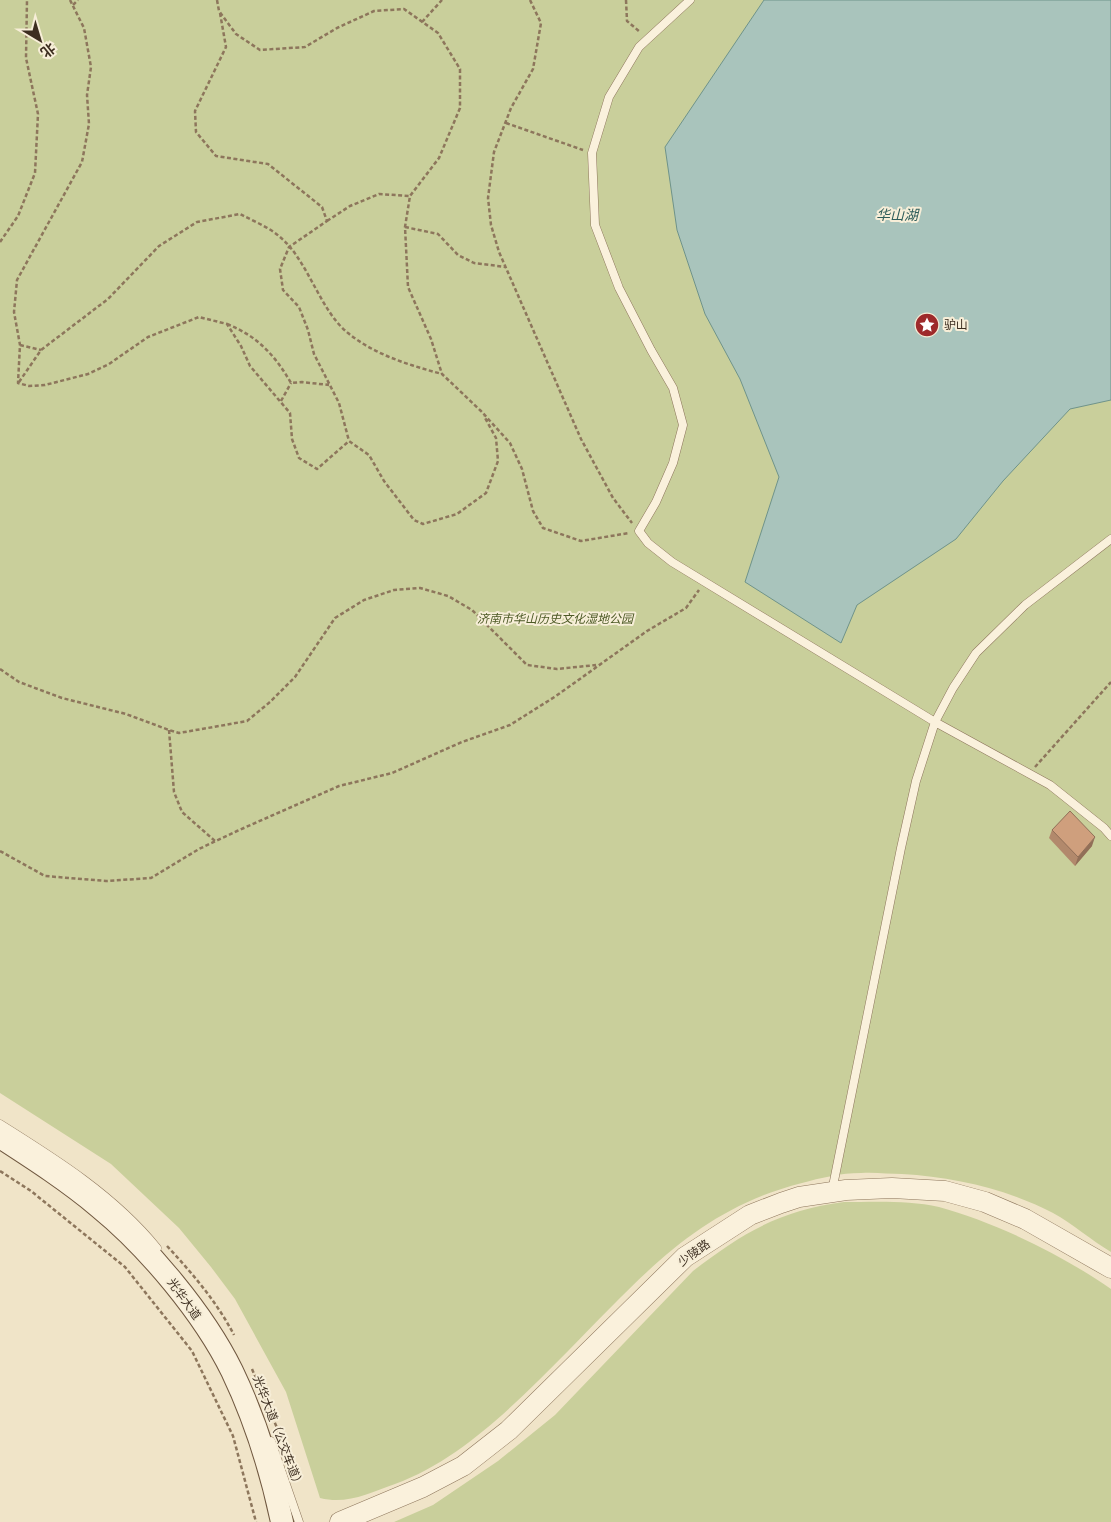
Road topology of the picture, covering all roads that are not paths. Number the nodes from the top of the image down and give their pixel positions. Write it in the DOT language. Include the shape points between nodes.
graph roads {
  1 [pos="690,0"];
  2 [pos="1111,539"];
  3 [pos="936,722"];
  4 [pos="1111,836"];
  5 [pos="0,1124"];
  6 [pos="0,1137"];
  7 [pos="832,1192"];
  8 [pos="162,1254"];
  9 [pos="1111,1268"];
  10 [pos="210,1316"];
  11 [pos="242,1373"];
  12 [pos="268,1432"];
  13 [pos="282,1522"];
  14 [pos="299,1522"];
  15 [pos="340,1522"];
  1 -- 3 [label="lane" via="639,46 610,97 592,153 595,225 619,288 673,388 683,425 670,471 639,531 648,543 672,562"];
  2 -- 3 [label="lane" via="1025,605 976,653"];
  3 -- 4 [label="lane" via="1050,785"];
  3 -- 7 [label="lane" via="916,781 901,848"];
  5 -- 8 [label="lane" via="58,1160 90,1185 122,1211"];
  6 -- 13 [label="main road, 光华大道" via="100,1208 173,1282 232,1371 272,1476"];
  7 -- 9 [label="street, 少陵路" via="892,1188 946,1191 986,1202 1025,1219"];
  7 -- 15 [label="street, 少陵路" via="799,1197 750,1215 685,1257 509,1430 463,1466 423,1488"];
  10 -- 11 [label="lane, 光华大道（公交车道）"];
  12 -- 14 [label="lane, 光华大道（公交车道）"];
}
